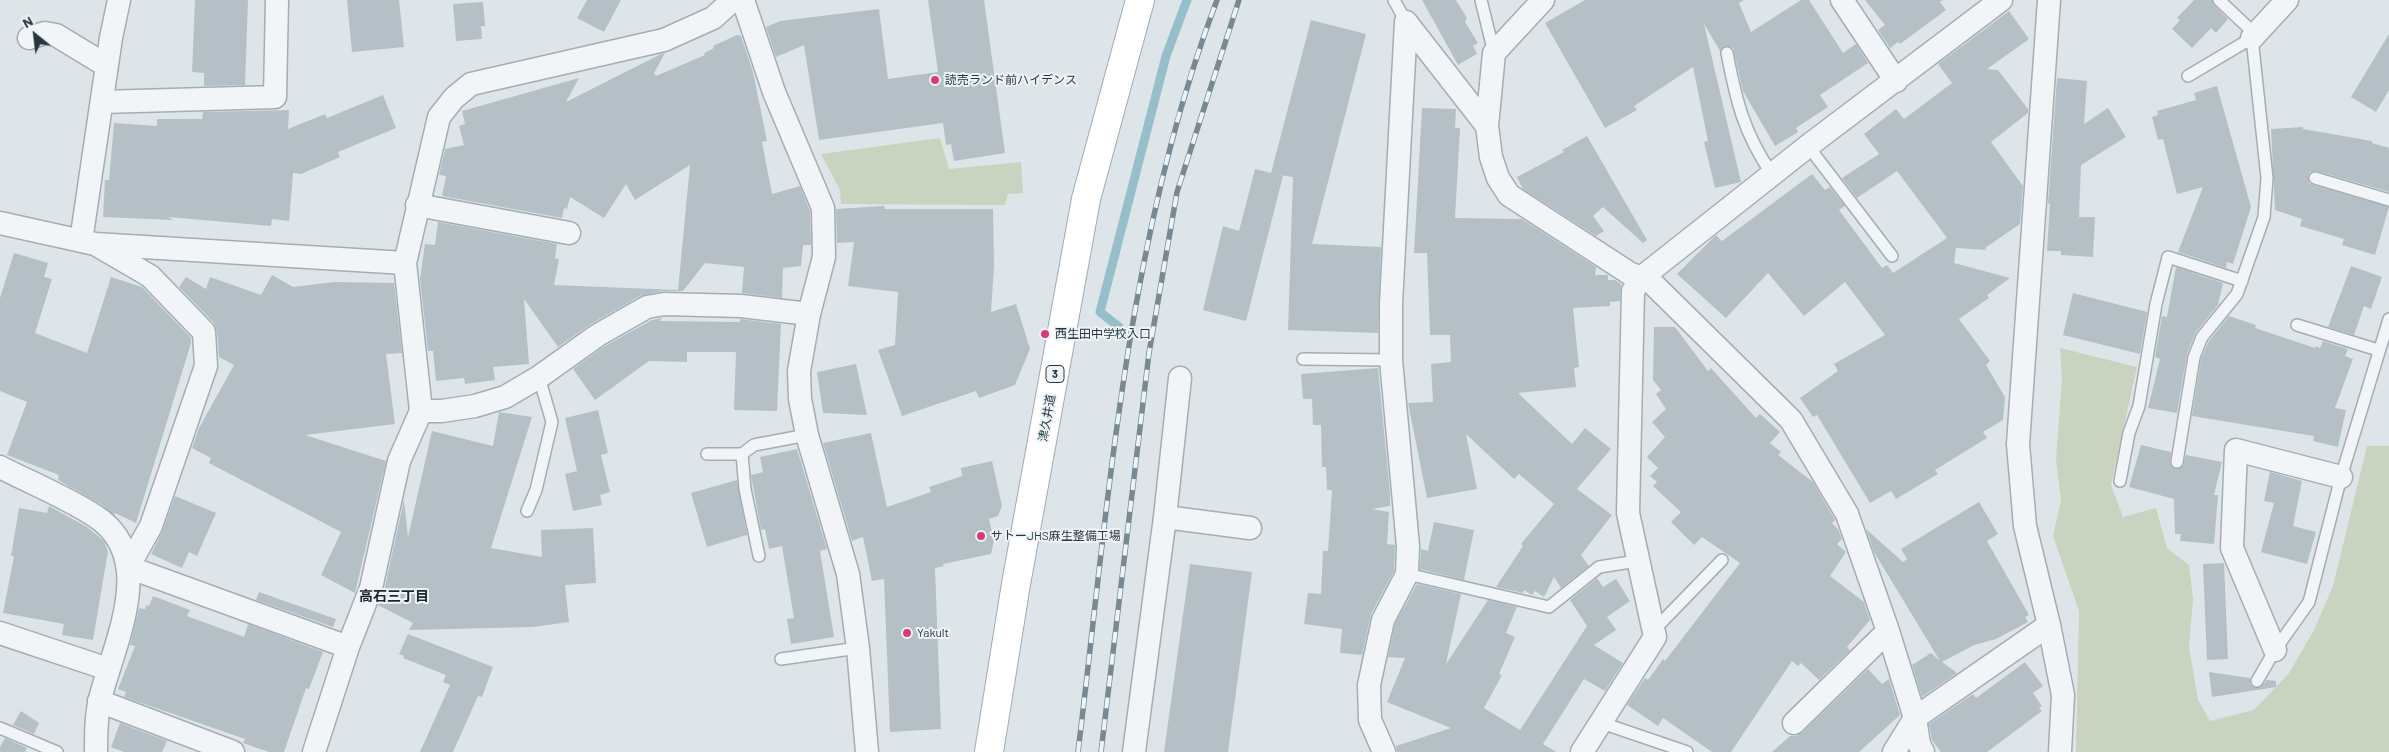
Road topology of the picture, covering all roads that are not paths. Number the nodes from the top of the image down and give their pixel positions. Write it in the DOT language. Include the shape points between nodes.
graph roads {
  1 [pos="120,0"];
  2 [pos="277,0"];
  3 [pos="733,0"];
  4 [pos="743,0"];
  5 [pos="1140,0"];
  6 [pos="1394,0"];
  7 [pos="1481,0"];
  8 [pos="1543,0"];
  9 [pos="1842,0"];
  10 [pos="2001,0"];
  11 [pos="2049,0"];
  12 [pos="2219,0"];
  13 [pos="2287,0"];
  14 [pos="1406,22"];
  15 [pos="2254,36"];
  16 [pos="29,38"];
  17 [pos="1494,53"];
  18 [pos="1727,53"];
  19 [pos="107,66"];
  20 [pos="2188,76"];
  21 [pos="1896,81"];
  22 [pos="102,102"];
  23 [pos="1487,126"];
  24 [pos="1808,146"];
  25 [pos="1772,174"];
  26 [pos="2315,178"];
  27 [pos="2389,200"];
  28 [pos="417,205"];
  29 [pos="0,223"];
  30 [pos="569,234"];
  31 [pos="88,242"];
  32 [pos="1892,256"];
  33 [pos="405,262"];
  34 [pos="1641,278"];
  35 [pos="2242,281"];
  36 [pos="809,314"];
  37 [pos="2389,319"];
  38 [pos="2297,325"];
  39 [pos="2378,350"];
  40 [pos="1303,359"];
  41 [pos="1392,360"];
  42 [pos="539,377"];
  43 [pos="1180,378"];
  44 [pos="422,411"];
  45 [pos="807,435"];
  46 [pos="707,454"];
  47 [pos="742,454"];
  48 [pos="2176,462"];
  49 [pos="0,467"];
  50 [pos="2342,477"];
  51 [pos="2120,481"];
  52 [pos="528,510"];
  53 [pos="1165,517"];
  54 [pos="1250,528"];
  55 [pos="759,556"];
  56 [pos="1722,560"];
  57 [pos="1637,561"];
  58 [pos="128,568"];
  59 [pos="1407,574"];
  60 [pos="2050,625"];
  61 [pos="1654,631"];
  62 [pos="1888,631"];
  63 [pos="0,632"];
  64 [pos="348,646"];
  65 [pos="858,648"];
  66 [pos="2275,650"];
  67 [pos="781,659"];
  68 [pos="108,669"];
  69 [pos="2257,681"];
  70 [pos="99,702"];
  71 [pos="1915,718"];
  72 [pos="1599,722"];
  73 [pos="1794,723"];
  74 [pos="0,728"];
  75 [pos="57,752"];
  76 [pos="96,752"];
  77 [pos="233,752"];
  78 [pos="314,752"];
  79 [pos="867,752"];
  80 [pos="989,752"];
  81 [pos="1134,752"];
  82 [pos="1384,752"];
  83 [pos="1582,752"];
  84 [pos="1687,752"];
  85 [pos="1894,752"];
  86 [pos="1923,752"];
  87 [pos="2060,752"];
  1 -- 19 [label="street"];
  2 -- 22 [label="street" via="275,97"];
  3 -- 28 [label="street" via="713,18 664,40 472,84 454,98 439,117"];
  4 -- 36 [label="street" via="774,92 823,208 824,257"];
  5 -- 80 [label="main road, 津久井道 / 3" via="1086,199"];
  6 -- 14 [label="lane"];
  7 -- 17 [label="lane"];
  8 -- 17 [label="street"];
  9 -- 21 [label="street"];
  10 -- 21 [label="street"];
  11 -- 60 [label="street" via="2018,444 2025,526"];
  12 -- 15 [label="lane"];
  13 -- 15 [label="street"];
  14 -- 23 [label="street"];
  14 -- 41 [label="street" via="1391,304"];
  15 -- 20 [label="lane"];
  15 -- 35 [label="lane" via="2267,178 2264,217"];
  16 -- 19 [label="street" via="45,33 56,35"];
  17 -- 23 [label="street"];
  18 -- 25 [label="lane" via="1737,107 1756,152"];
  19 -- 22 [label="street"];
  21 -- 24 [label="street"];
  22 -- 31 [label="street"];
  23 -- 34 [label="street" via="1491,157 1498,178 1509,195"];
  24 -- 25 [label="street"];
  24 -- 32 [label="lane"];
  25 -- 34 [label="street"];
  26 -- 27 [label="lane"];
  28 -- 30 [label="street"];
  28 -- 33 [label="street"];
  29 -- 31 [label="street"];
  31 -- 33 [label="street"];
  31 -- 58 [label="street" via="150,276 204,332 206,366 151,526"];
  33 -- 44 [label="street"];
  34 -- 57 [label="street" via="1633,291 1628,513"];
  34 -- 62 [label="street" via="1651,282 1791,420 1847,514"];
  35 -- 48 [label="lane" via="2237,294 2202,337 2194,357"];
  35 -- 51 [label="lane" via="2168,257 2156,304 2139,406"];
  36 -- 42 [label="street" via="741,306 664,304 647,307 598,335"];
  36 -- 45 [label="street" via="799,371"];
  37 -- 39 [label="lane"];
  38 -- 39 [label="lane"];
  39 -- 50 [label="lane"];
  40 -- 41 [label="lane"];
  41 -- 59 [label="street" via="1408,546"];
  42 -- 44 [label="street" via="505,397 475,406"];
  42 -- 52 [label="lane" via="552,422"];
  43 -- 53 [label="street"];
  44 -- 64 [label="street" via="399,461 371,588"];
  45 -- 47 [label="lane" via="754,445"];
  45 -- 65 [label="street" via="848,574"];
  46 -- 47 [label="lane"];
  47 -- 55 [label="lane" via="744,489"];
  49 -- 58 [label="street" via="96,516 122,546"];
  50 -- 66 [label="lane" via="2309,602"];
  50 -- 66 [label="street" via="2236,450 2232,548"];
  53 -- 54 [label="street"];
  53 -- 81 [label="street"];
  56 -- 61 [label="lane"];
  57 -- 59 [label="lane" via="1599,567 1549,607"];
  57 -- 61 [label="street"];
  58 -- 64 [label="street"];
  58 -- 68 [label="street" via="129,600"];
  59 -- 82 [label="street" via="1382,620 1369,685 1370,720"];
  60 -- 71 [label="street"];
  60 -- 87 [label="street" via="2063,695"];
  61 -- 72 [label="street" via="1654,637"];
  62 -- 71 [label="street"];
  62 -- 73 [label="street"];
  63 -- 68 [label="street"];
  64 -- 78 [label="street"];
  65 -- 67 [label="lane"];
  65 -- 79 [label="street"];
  66 -- 69 [label="lane"];
  68 -- 70 [label="street"];
  70 -- 76 [label="street"];
  70 -- 77 [label="street"];
  71 -- 85 [label="street"];
  71 -- 86 [label="street"];
  72 -- 83 [label="street"];
  72 -- 84 [label="lane"];
  74 -- 75 [label="lane"];
}
